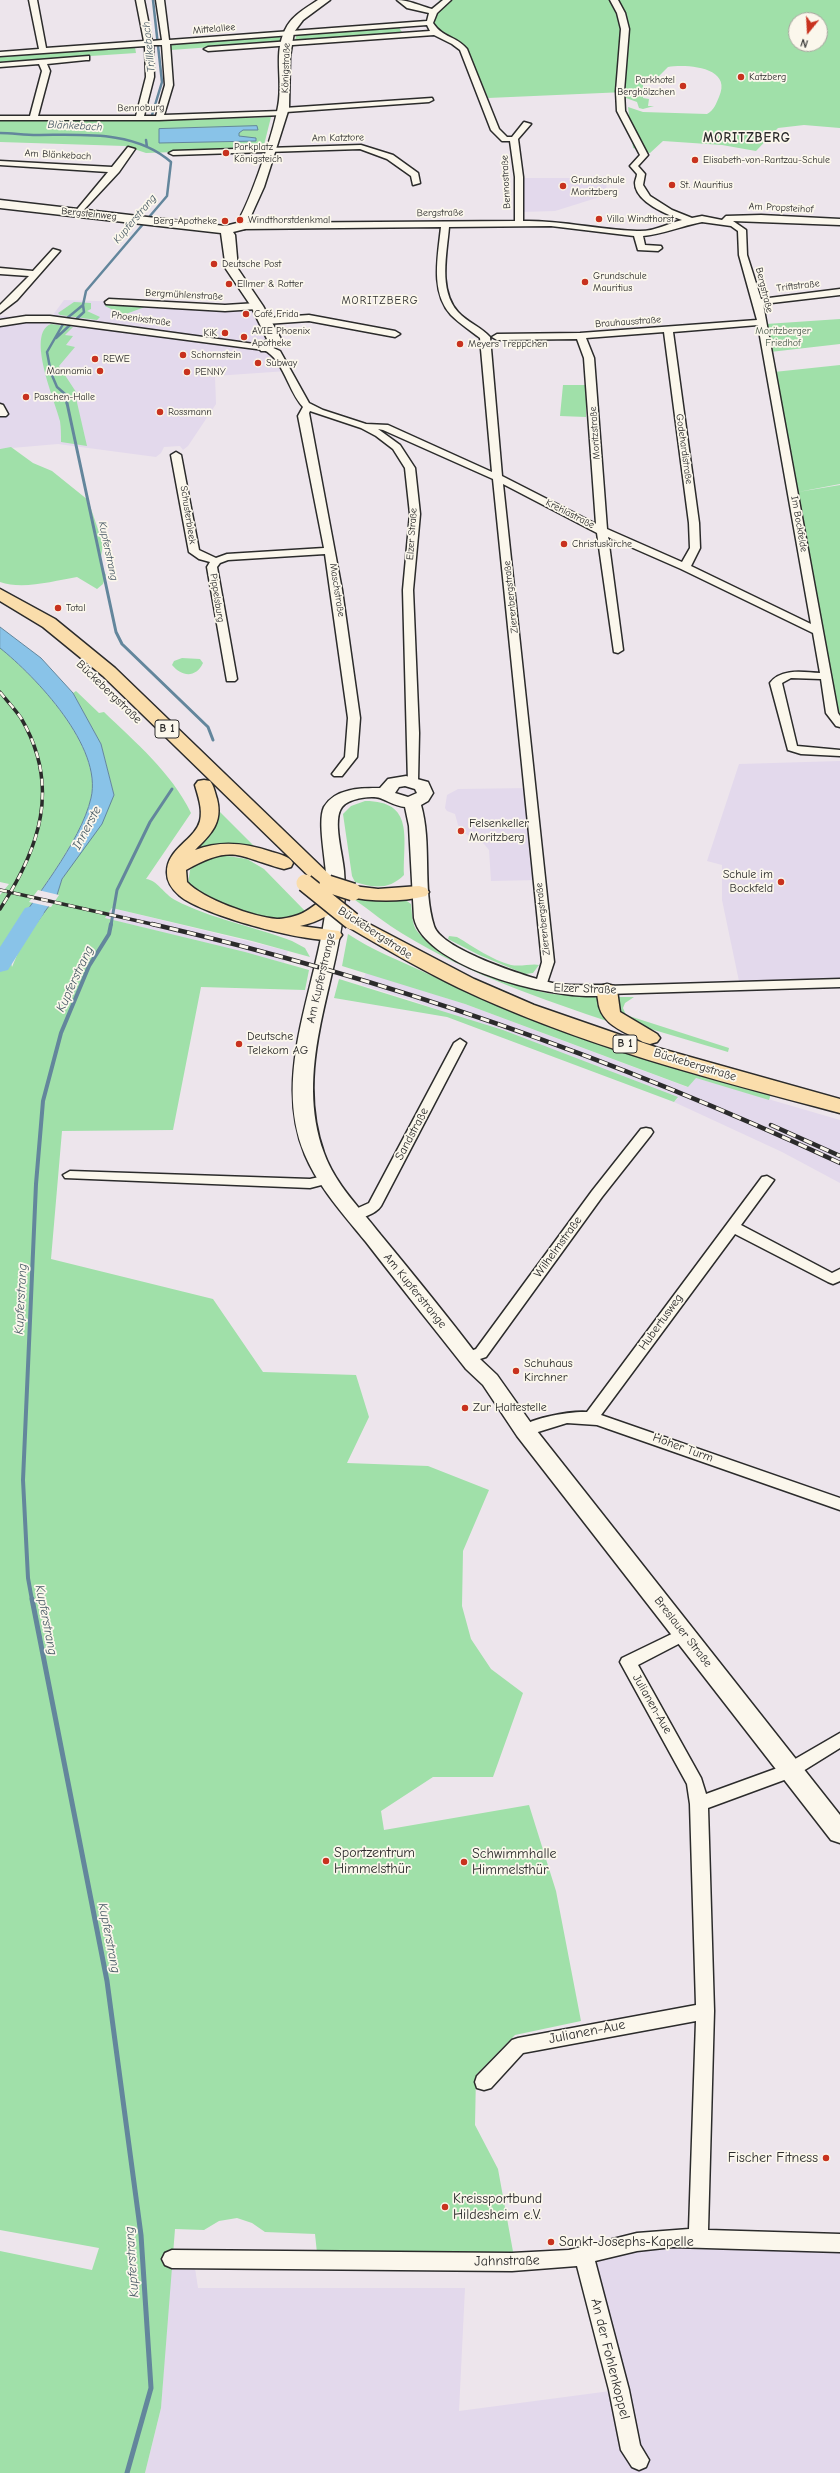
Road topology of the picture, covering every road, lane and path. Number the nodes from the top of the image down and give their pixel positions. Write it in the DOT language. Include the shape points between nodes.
graph roads {
  1 [pos="33,0"];
  2 [pos="140,0"];
  3 [pos="160,0"];
  4 [pos="322,0"];
  5 [pos="401,0"];
  6 [pos="447,0"];
  7 [pos="614,0"];
  8 [pos="433,12"];
  9 [pos="430,23"];
  10 [pos="434,33"];
  11 [pos="288,38"];
  12 [pos="166,42"];
  13 [pos="148,44"];
  14 [pos="199,50"];
  15 [pos="43,51"];
  16 [pos="0,54"];
  17 [pos="96,57"];
  18 [pos="42,62"];
  19 [pos="0,65"];
  20 [pos="429,100"];
  21 [pos="283,112"];
  22 [pos="0,118"];
  23 [pos="33,118"];
  24 [pos="139,118"];
  25 [pos="159,118"];
  26 [pos="527,124"];
  27 [pos="514,139"];
  28 [pos="131,149"];
  29 [pos="270,151"];
  30 [pos="173,153"];
  31 [pos="0,163"];
  32 [pos="116,170"];
  33 [pos="416,183"];
  34 [pos="0,204"];
  35 [pos="78,212"];
  36 [pos="691,221"];
  37 [pos="722,221"];
  38 [pos="840,222"];
  39 [pos="520,223"];
  40 [pos="445,224"];
  41 [pos="241,226"];
  42 [pos="225,230"];
  43 [pos="638,234"];
  44 [pos="658,248"];
  45 [pos="56,251"];
  46 [pos="0,271"];
  47 [pos="36,274"];
  48 [pos="840,292"];
  49 [pos="108,302"];
  50 [pos="758,302"];
  51 [pos="257,306"];
  52 [pos="0,310"];
  53 [pos="266,321"];
  54 [pos="760,322"];
  55 [pos="0,323"];
  56 [pos="668,330"];
  57 [pos="395,334"];
  58 [pos="580,336"];
  59 [pos="497,337"];
  60 [pos="266,348"];
  61 [pos="309,407"];
  62 [pos="364,426"];
  63 [pos="176,455"];
  64 [pos="498,478"];
  65 [pos="602,531"];
  66 [pos="330,552"];
  67 [pos="216,561"];
  68 [pos="685,567"];
  69 [pos="0,594"];
  70 [pos="0,606"];
  71 [pos="817,631"];
  72 [pos="618,650"];
  73 [pos="825,676"];
  74 [pos="231,679"];
  75 [pos="840,724"];
  76 [pos="840,753"];
  77 [pos="338,774"];
  78 [pos="412,782"];
  79 [pos="204,785"];
  80 [pos="386,793"];
  81 [pos="412,802"];
  82 [pos="284,864"];
  83 [pos="178,866"];
  84 [pos="307,875"];
  85 [pos="419,892"];
  86 [pos="345,900"];
  87 [pos="278,925"];
  88 [pos="332,935"];
  89 [pos="840,984"];
  90 [pos="541,986"];
  91 [pos="607,990"];
  92 [pos="650,1038"];
  93 [pos="460,1043"];
  94 [pos="840,1090"];
  95 [pos="840,1106"];
  96 [pos="646,1132"];
  97 [pos="70,1175"];
  98 [pos="328,1179"];
  99 [pos="767,1180"];
  100 [pos="354,1215"];
  101 [pos="731,1226"];
  102 [pos="840,1274"];
  103 [pos="471,1361"];
  104 [pos="591,1418"];
  105 [pos="520,1424"];
  106 [pos="840,1504"];
  107 [pos="684,1634"];
  108 [pos="840,1740"];
  109 [pos="790,1771"];
  110 [pos="699,1804"];
  111 [pos="840,1834"];
  112 [pos="705,2011"];
  113 [pos="484,2082"];
  114 [pos="698,2238"];
  115 [pos="840,2243"];
  116 [pos="584,2256"];
  117 [pos="172,2259"];
  118 [pos="639,2460"];
  1 -- 15 [label="street"];
  2 -- 13 [label="street"];
  3 -- 12 [label="street"];
  4 -- 11 [label="street, Königstraße" via="298,19"];
  5 -- 8 [label="street" via="410,6"];
  6 -- 8 [label="street"];
  7 -- 36 [label="street" via="626,29 620,91 621,111 644,155 634,166 641,174 638,183 641,190 657,204"];
  8 -- 9 [label="street"];
  9 -- 10 [label="street"];
  9 -- 11 [label="street, Mittelallee"];
  10 -- 11 [label="street, Mittelallee"];
  10 -- 27 [label="street, Bennostraße" via="463,49 496,130 506,139"];
  11 -- 12 [label="street, Mittelallee"];
  11 -- 14 [label="street, Mittelallee"];
  11 -- 21 [label="street, Königstraße"];
  12 -- 13 [label="street, Mittelallee"];
  12 -- 25 [label="street" via="171,52 169,85"];
  13 -- 15 [label="street, Mittelallee"];
  13 -- 24 [label="street" via="146,53 150,77"];
  15 -- 16 [label="street, Mittelallee"];
  17 -- 18 [label="street"];
  18 -- 19 [label="street"];
  18 -- 23 [label="street" via="46,71"];
  20 -- 21 [label="street, Bennoburg"];
  21 -- 25 [label="street, Bennoburg"];
  21 -- 29 [label="street, Königstraße"];
  22 -- 23 [label="street, Bennoburg"];
  23 -- 24 [label="street, Bennoburg"];
  24 -- 25 [label="street, Bennoburg"];
  26 -- 27 [label="street, Bennostraße"];
  27 -- 39 [label="street, Bennostraße"];
  28 -- 32 [label="street"];
  29 -- 30 [label="street"];
  29 -- 33 [label="street, Am Katztore" via="369,148 408,168 416,175"];
  29 -- 41 [label="street, Königstraße" via="247,217"];
  31 -- 32 [label="street, Am Blänkebach"];
  32 -- 35 [label="street"];
  34 -- 35 [label="street, Bergsteinweg"];
  35 -- 42 [label="street, Bergsteinweg"];
  36 -- 37 [label="street, Bergstraße"];
  36 -- 43 [label="street, Bergstraße" via="660,232"];
  37 -- 38 [label="street, Am Propsteihof" via="728,218 761,218"];
  37 -- 50 [label="street, Bergstraße" via="734,224 742,230 743,255"];
  39 -- 40 [label="street, Bergstraße"];
  39 -- 43 [label="street, Bergstraße" via="551,223"];
  40 -- 41 [label="street, Bergstraße"];
  40 -- 64 [label="street, Zierenbergstraße" via="442,277 445,299 454,314 485,337"];
  41 -- 42 [label="street"];
  42 -- 51 [label="street" via="229,235 232,269"];
  43 -- 44 [label="street" via="641,248"];
  45 -- 47 [label="street"];
  46 -- 47 [label="street"];
  47 -- 52 [label="street"];
  48 -- 50 [label="street, Triftstraße"];
  49 -- 51 [label="street, Bergmühlenstraße" via="225,308"];
  50 -- 54 [label="street, Bergstraße"];
  51 -- 53 [label="street"];
  53 -- 57 [label="street" via="316,318"];
  53 -- 60 [label="street" via="274,339"];
  54 -- 56 [label="street, Brauhausstraße"];
  54 -- 71 [label="street, Im Bockfelde" via="790,470"];
  55 -- 60 [label="street, Phoenixstraße" via="58,320 80,322"];
  56 -- 58 [label="street, Brauhausstraße"];
  56 -- 68 [label="street, Godehardistraße" via="694,523 695,548"];
  58 -- 59 [label="street, Brauhausstraße"];
  58 -- 65 [label="street, Moritzstraße" via="589,358"];
  60 -- 61 [label="street" via="277,353 300,397"];
  61 -- 62 [label="street, Elzer Straße"];
  61 -- 66 [label="street, Maschstraße" via="303,416"];
  62 -- 64 [label="street, Krehlastraße" via="385,427"];
  62 -- 78 [label="street, Elzer Straße" via="397,447 406,458 411,471 415,514 408,590 413,733"];
  63 -- 67 [label="street, Schusterbleek" via="194,552"];
  64 -- 65 [label="street, Krehlastraße"];
  64 -- 90 [label="street, Zierenbergstraße" via="548,962"];
  65 -- 68 [label="street, Krehlastraße"];
  65 -- 72 [label="street, Moritzstraße"];
  66 -- 67 [label="street, Pippelsburg" via="227,558"];
  66 -- 77 [label="street, Maschstraße" via="354,718 351,757"];
  67 -- 74 [label="street, Pippelsburg" via="212,567"];
  68 -- 71 [label="street, Krehlastraße"];
  69 -- 84 [label="highway, Bückebergstraße / B 1" via="49,623 109,672"];
  70 -- 79 [label="highway, Bückebergstraße / B 1" via="39,630 78,662"];
  71 -- 73 [label="street, Im Bockfelde"];
  73 -- 75 [label="street, Im Bockfelde" via="832,713"];
  73 -- 76 [label="street" via="790,675 776,683 792,748 800,751"];
  78 -- 80 [label="street" via="394,783"];
  78 -- 81 [label="street" via="422,786 425,793 420,799"];
  79 -- 82 [label="highway, Bückebergstraße / B 1"];
  79 -- 83 [label="highway" via="210,808 210,820 204,831 185,851"];
  80 -- 81 [label="street" via="397,801"];
  80 -- 86 [label="street, Am Kupferstrange" via="352,795 339,801 329,817 335,859"];
  81 -- 85 [label="street, Elzer Straße" via="416,818"];
  82 -- 83 [label="highway" via="254,851 228,847 205,852"];
  82 -- 84 [label="highway, Bückebergstraße / B 1"];
  83 -- 87 [label="highway" via="175,875 177,883 195,899"];
  84 -- 86 [label="highway, Bückebergstraße / B 1, bridge"];
  84 -- 86 [label="highway, Bückebergstraße / B 1"];
  85 -- 86 [label="highway"];
  85 -- 90 [label="street, Elzer Straße" via="425,925 432,936 494,970"];
  86 -- 87 [label="highway" via="303,921"];
  86 -- 88 [label="street, Am Kupferstrange"];
  86 -- 92 [label="highway, Bückebergstraße / B 1" via="437,958 483,979 531,999"];
  86 -- 95 [label="highway, Bückebergstraße / B 1" via="418,961 525,1010 639,1049"];
  87 -- 88 [label="highway" via="299,932"];
  88 -- 98 [label="street, Am Kupferstrange" via="310,1023 301,1082 302,1103 314,1153"];
  89 -- 91 [label="street, Elzer Straße"];
  90 -- 91 [label="street, Elzer Straße" via="559,990"];
  91 -- 92 [label="highway" via="608,1010 611,1015"];
  92 -- 94 [label="highway, Bückebergstraße / B 1" via="784,1077"];
  93 -- 100 [label="street, Sandstraße" via="374,1206"];
  96 -- 103 [label="street, Wilhelmstraße" via="597,1194 481,1353"];
  97 -- 98 [label="street" via="310,1184"];
  98 -- 100 [label="street, Am Kupferstrange"];
  99 -- 101 [label="street, Hubertusweg"];
  100 -- 103 [label="street, Am Kupferstrange"];
  101 -- 102 [label="street" via="833,1279"];
  101 -- 104 [label="street, Hubertusweg"];
  103 -- 105 [label="street, Am Kupferstrange" via="479,1384 499,1409"];
  104 -- 105 [label="street, Hoher Turm" via="568,1416"];
  104 -- 106 [label="street, Hoher Turm" via="612,1423"];
  105 -- 107 [label="street, Breslauer Straße"];
  107 -- 109 [label="street, Breslauer Straße"];
  107 -- 110 [label="street, Julianen-Aue" via="628,1662 695,1783"];
  108 -- 109 [label="street"];
  109 -- 110 [label="street"];
  109 -- 111 [label="street, Breslauer Straße"];
  110 -- 112 [label="street, Julianen-Aue"];
  112 -- 113 [label="street, Julianen-Aue" via="518,2046"];
  112 -- 114 [label="street, Julianen-Aue"];
  114 -- 115 [label="street, Jahnstraße"];
  114 -- 116 [label="street, Jahnstraße" via="654,2239"];
  116 -- 117 [label="street, Jahnstraße" via="484,2262"];
  116 -- 118 [label="street, An der Fohlenkoppel" via="619,2390 631,2450"];
}
